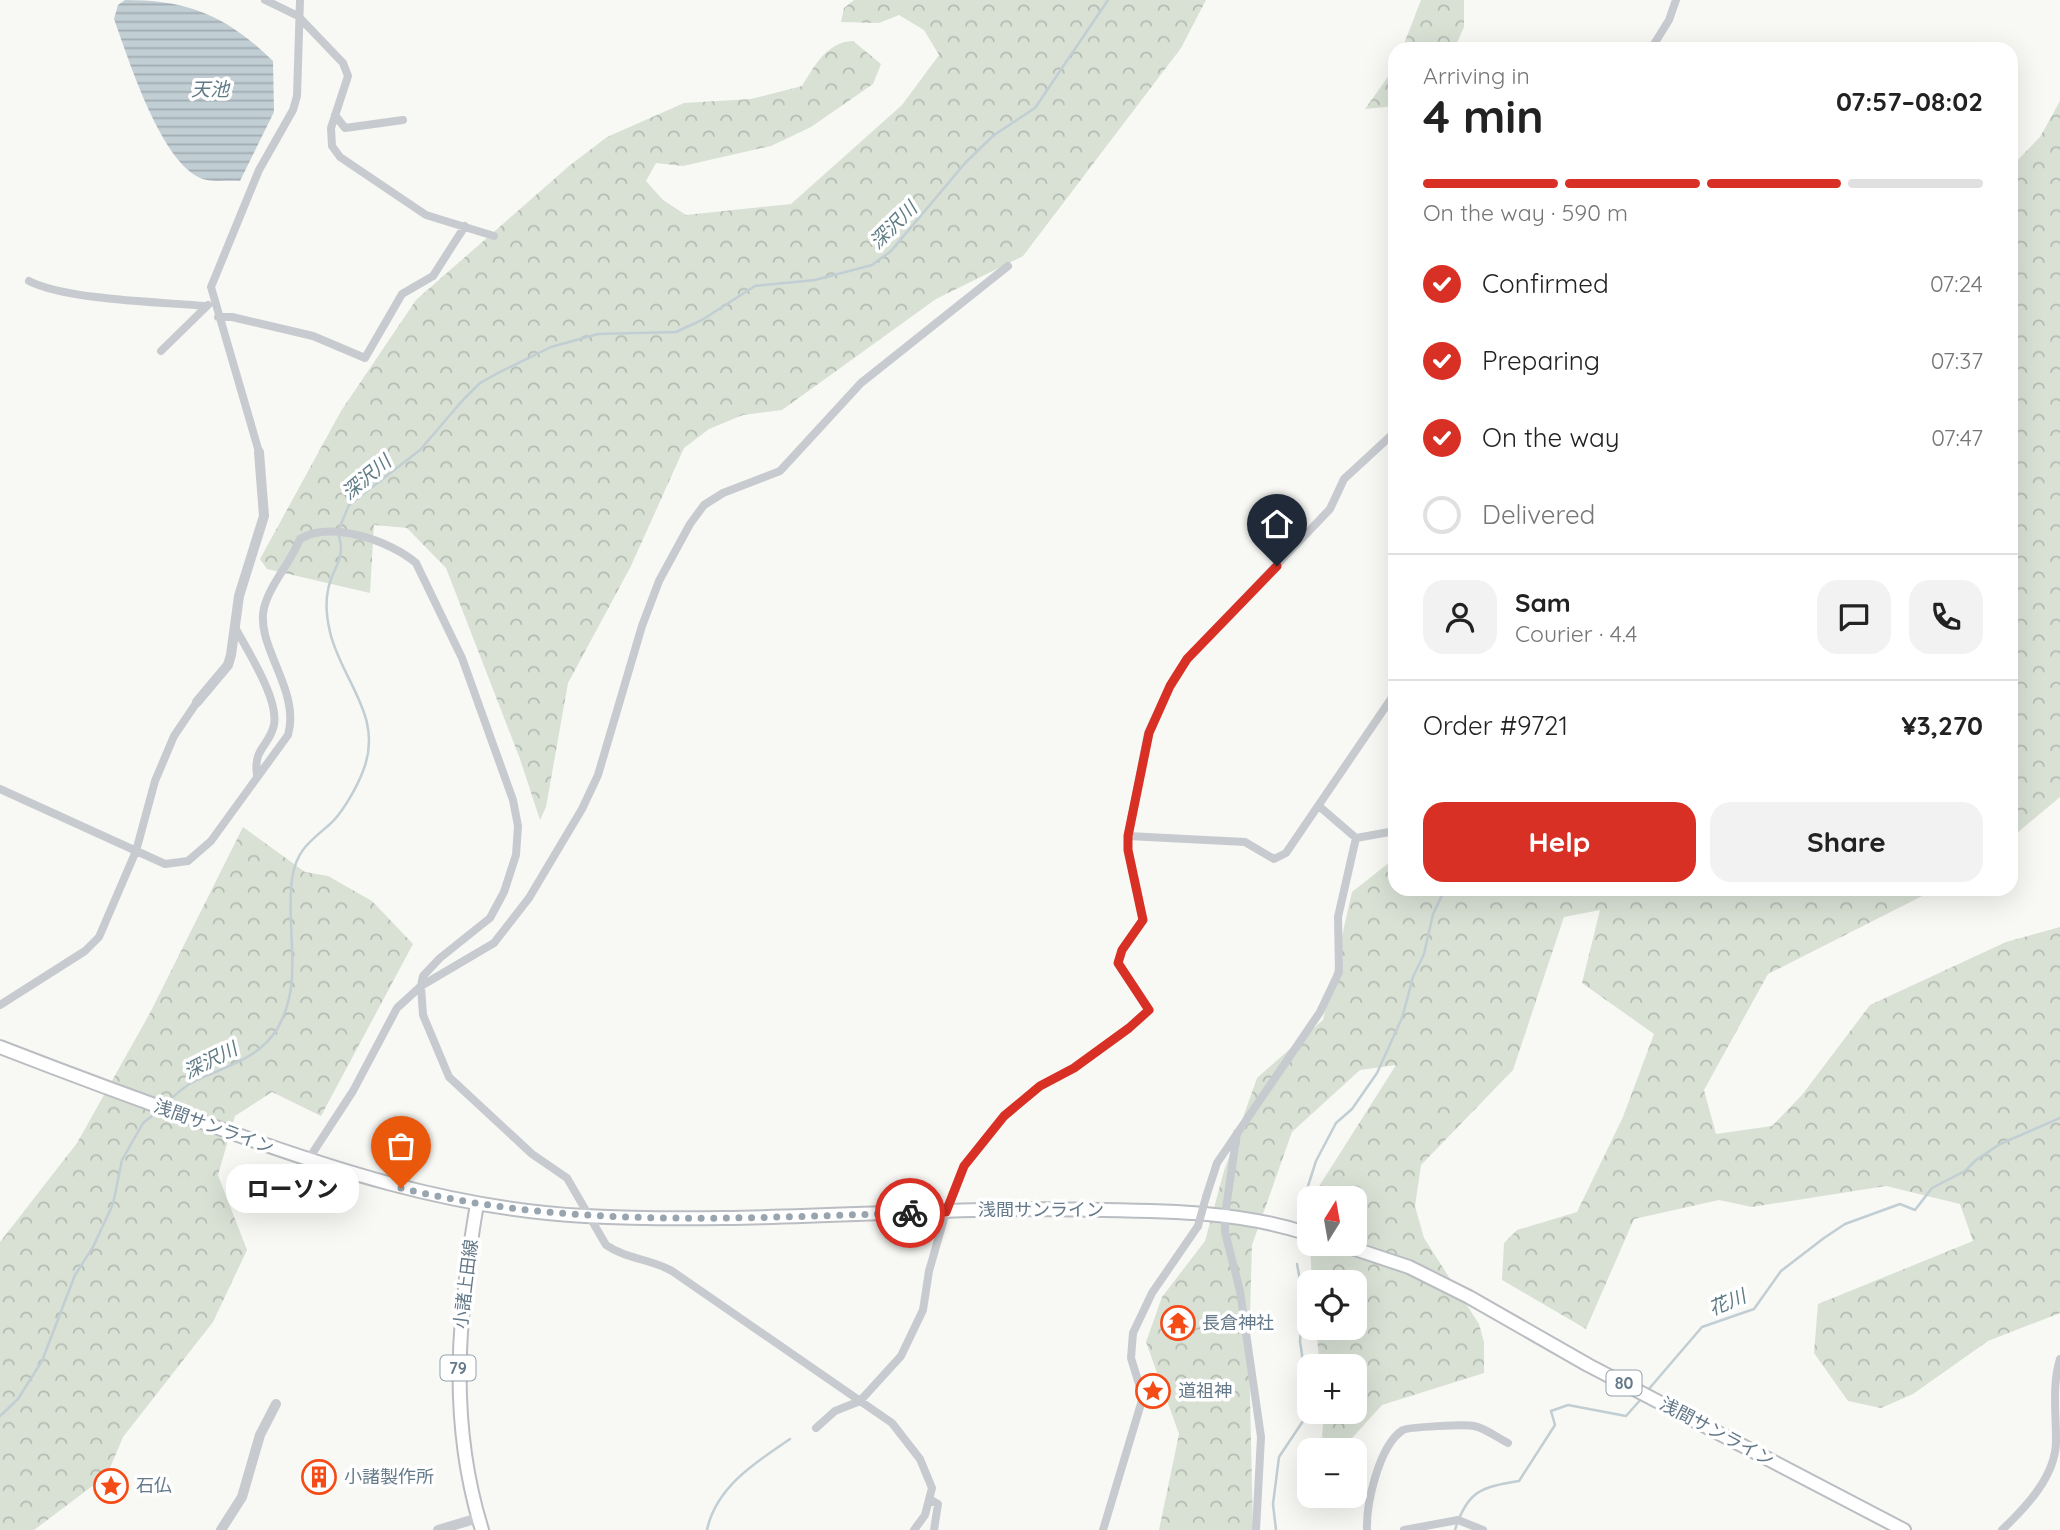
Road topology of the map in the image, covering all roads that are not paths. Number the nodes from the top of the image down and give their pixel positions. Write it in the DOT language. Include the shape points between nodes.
graph roads {
  1 [pos="265,0"];
  2 [pos="300,0"];
  3 [pos="1676,0"];
  4 [pos="298,16"];
  5 [pos="1655,42"];
  6 [pos="335,115"];
  7 [pos="403,120"];
  8 [pos="465,226"];
  9 [pos="494,236"];
  10 [pos="1008,266"];
  11 [pos="29,281"];
  12 [pos="210,304"];
  13 [pos="218,317"];
  14 [pos="161,351"];
  15 [pos="1388,438"];
  16 [pos="259,452"];
  17 [pos="236,628"];
  18 [pos="197,702"];
  19 [pos="1388,703"];
  20 [pos="257,775"];
  21 [pos="0,789"];
  22 [pos="1321,807"];
  23 [pos="1388,832"];
  24 [pos="1128,836"];
  25 [pos="1356,838"];
  26 [pos="136,851"];
  27 [pos="421,986"];
  28 [pos="0,1005"];
  29 [pos="0,1047"];
  30 [pos="1237,1133"];
  31 [pos="308,1160"];
  32 [pos="477,1204"];
  33 [pos="946,1212"];
  34 [pos="1225,1215"];
  35 [pos="589,1216"];
  36 [pos="1297,1231"];
  37 [pos="1367,1253"];
  38 [pos="2060,1359"];
  39 [pos="860,1401"];
  40 [pos="276,1404"];
  41 [pos="816,1428"];
  42 [pos="1508,1443"];
  43 [pos="931,1500"];
  44 [pos="480,1524"];
  45 [pos="221,1530"];
  46 [pos="438,1530"];
  47 [pos="914,1530"];
  48 [pos="934,1530"];
  49 [pos="1103,1530"];
  50 [pos="1256,1530"];
  51 [pos="1367,1530"];
  52 [pos="1404,1530"];
  53 [pos="1483,1530"];
  54 [pos="1904,1530"];
  55 [pos="2002,1530"];
  1 -- 4 [label="street"];
  2 -- 4 [label="street"];
  3 -- 5 [label="street"];
  4 -- 6 [label="street" via="343,63 348,76"];
  4 -- 12 [label="street" via="293,110 258,170 215,271"];
  6 -- 7 [label="street" via="345,128"];
  6 -- 8 [label="street" via="332,146 340,157 410,206"];
  8 -- 9 [label="street"];
  8 -- 13 [label="street" via="433,276 402,294 365,358 313,336"];
  10 -- 27 [label="street" via="861,383 780,471 704,505 659,581 598,775 582,809 529,898 494,943"];
  11 -- 12 [label="street" via="89,295"];
  12 -- 13 [label="street"];
  12 -- 14 [label="street"];
  13 -- 16 [label="street"];
  15 -- 24 [label="street" via="1343,479 1330,509 1187,659 1149,733"];
  16 -- 17 [label="street" via="264,516 240,596"];
  17 -- 18 [label="street" via="228,664"];
  17 -- 20 [label="street" via="273,706 274,723 255,761"];
  18 -- 26 [label="street" via="174,736 155,781"];
  19 -- 22 [label="street"];
  20 -- 26 [label="street" via="211,841 188,861 165,864"];
  20 -- 27 [label="street" via="288,734 293,717 265,632 264,608 300,539 329,530 393,546 416,563 462,658 519,826 516,855 490,918 440,958 423,976"];
  21 -- 26 [label="street"];
  22 -- 24 [label="street" via="1286,853 1274,859 1245,842"];
  22 -- 25 [label="street"];
  23 -- 25 [label="street"];
  24 -- 33 [label="street" via="1143,920 1118,963 1149,1010 1004,1116 964,1166"];
  25 -- 30 [label="street" via="1338,917 1339,972 1320,1012"];
  26 -- 28 [label="street" via="99,937 85,951"];
  27 -- 31 [label="street" via="397,1008 353,1091"];
  27 -- 35 [label="street" via="423,1015 449,1077 532,1154 567,1178"];
  29 -- 31 [label="main road, 浅間サンライン"];
  30 -- 34 [label="street"];
  30 -- 49 [label="street, bridge" via="1217,1163 1198,1226 1152,1293 1133,1333 1131,1358 1143,1397"];
  31 -- 32 [label="main road, 浅間サンライン" via="379,1183"];
  32 -- 35 [label="main road, 浅間サンライン"];
  32 -- 44 [label="main road, 小諸上田線 / 79" via="461,1314 458,1373 464,1456"];
  33 -- 34 [label="main road, 浅間サンライン" via="1045,1208"];
  33 -- 35 [label="main road, 浅間サンライン"];
  33 -- 39 [label="street" via="916,1331 901,1356"];
  34 -- 36 [label="main road, 浅間サンライン"];
  34 -- 50 [label="street" via="1261,1437"];
  35 -- 39 [label="street" via="606,1245 672,1271"];
  37 -- 54 [label="main road, 浅間サンライン / 80" via="1457,1291"];
  38 -- 55 [label="street" via="2055,1392 2057,1443 2051,1461 2043,1483"];
  39 -- 41 [label="street" via="835,1411"];
  39 -- 43 [label="street" via="892,1423 907,1440 928,1476"];
  40 -- 45 [label="street" via="260,1435 242,1497"];
  42 -- 51 [label="street" via="1474,1426 1405,1428 1374,1477 1366,1509"];
  43 -- 47 [label="street"];
  43 -- 48 [label="street" via="938,1504"];
  44 -- 46 [label="street"];
  52 -- 53 [label="street" via="1458,1520"];
}
